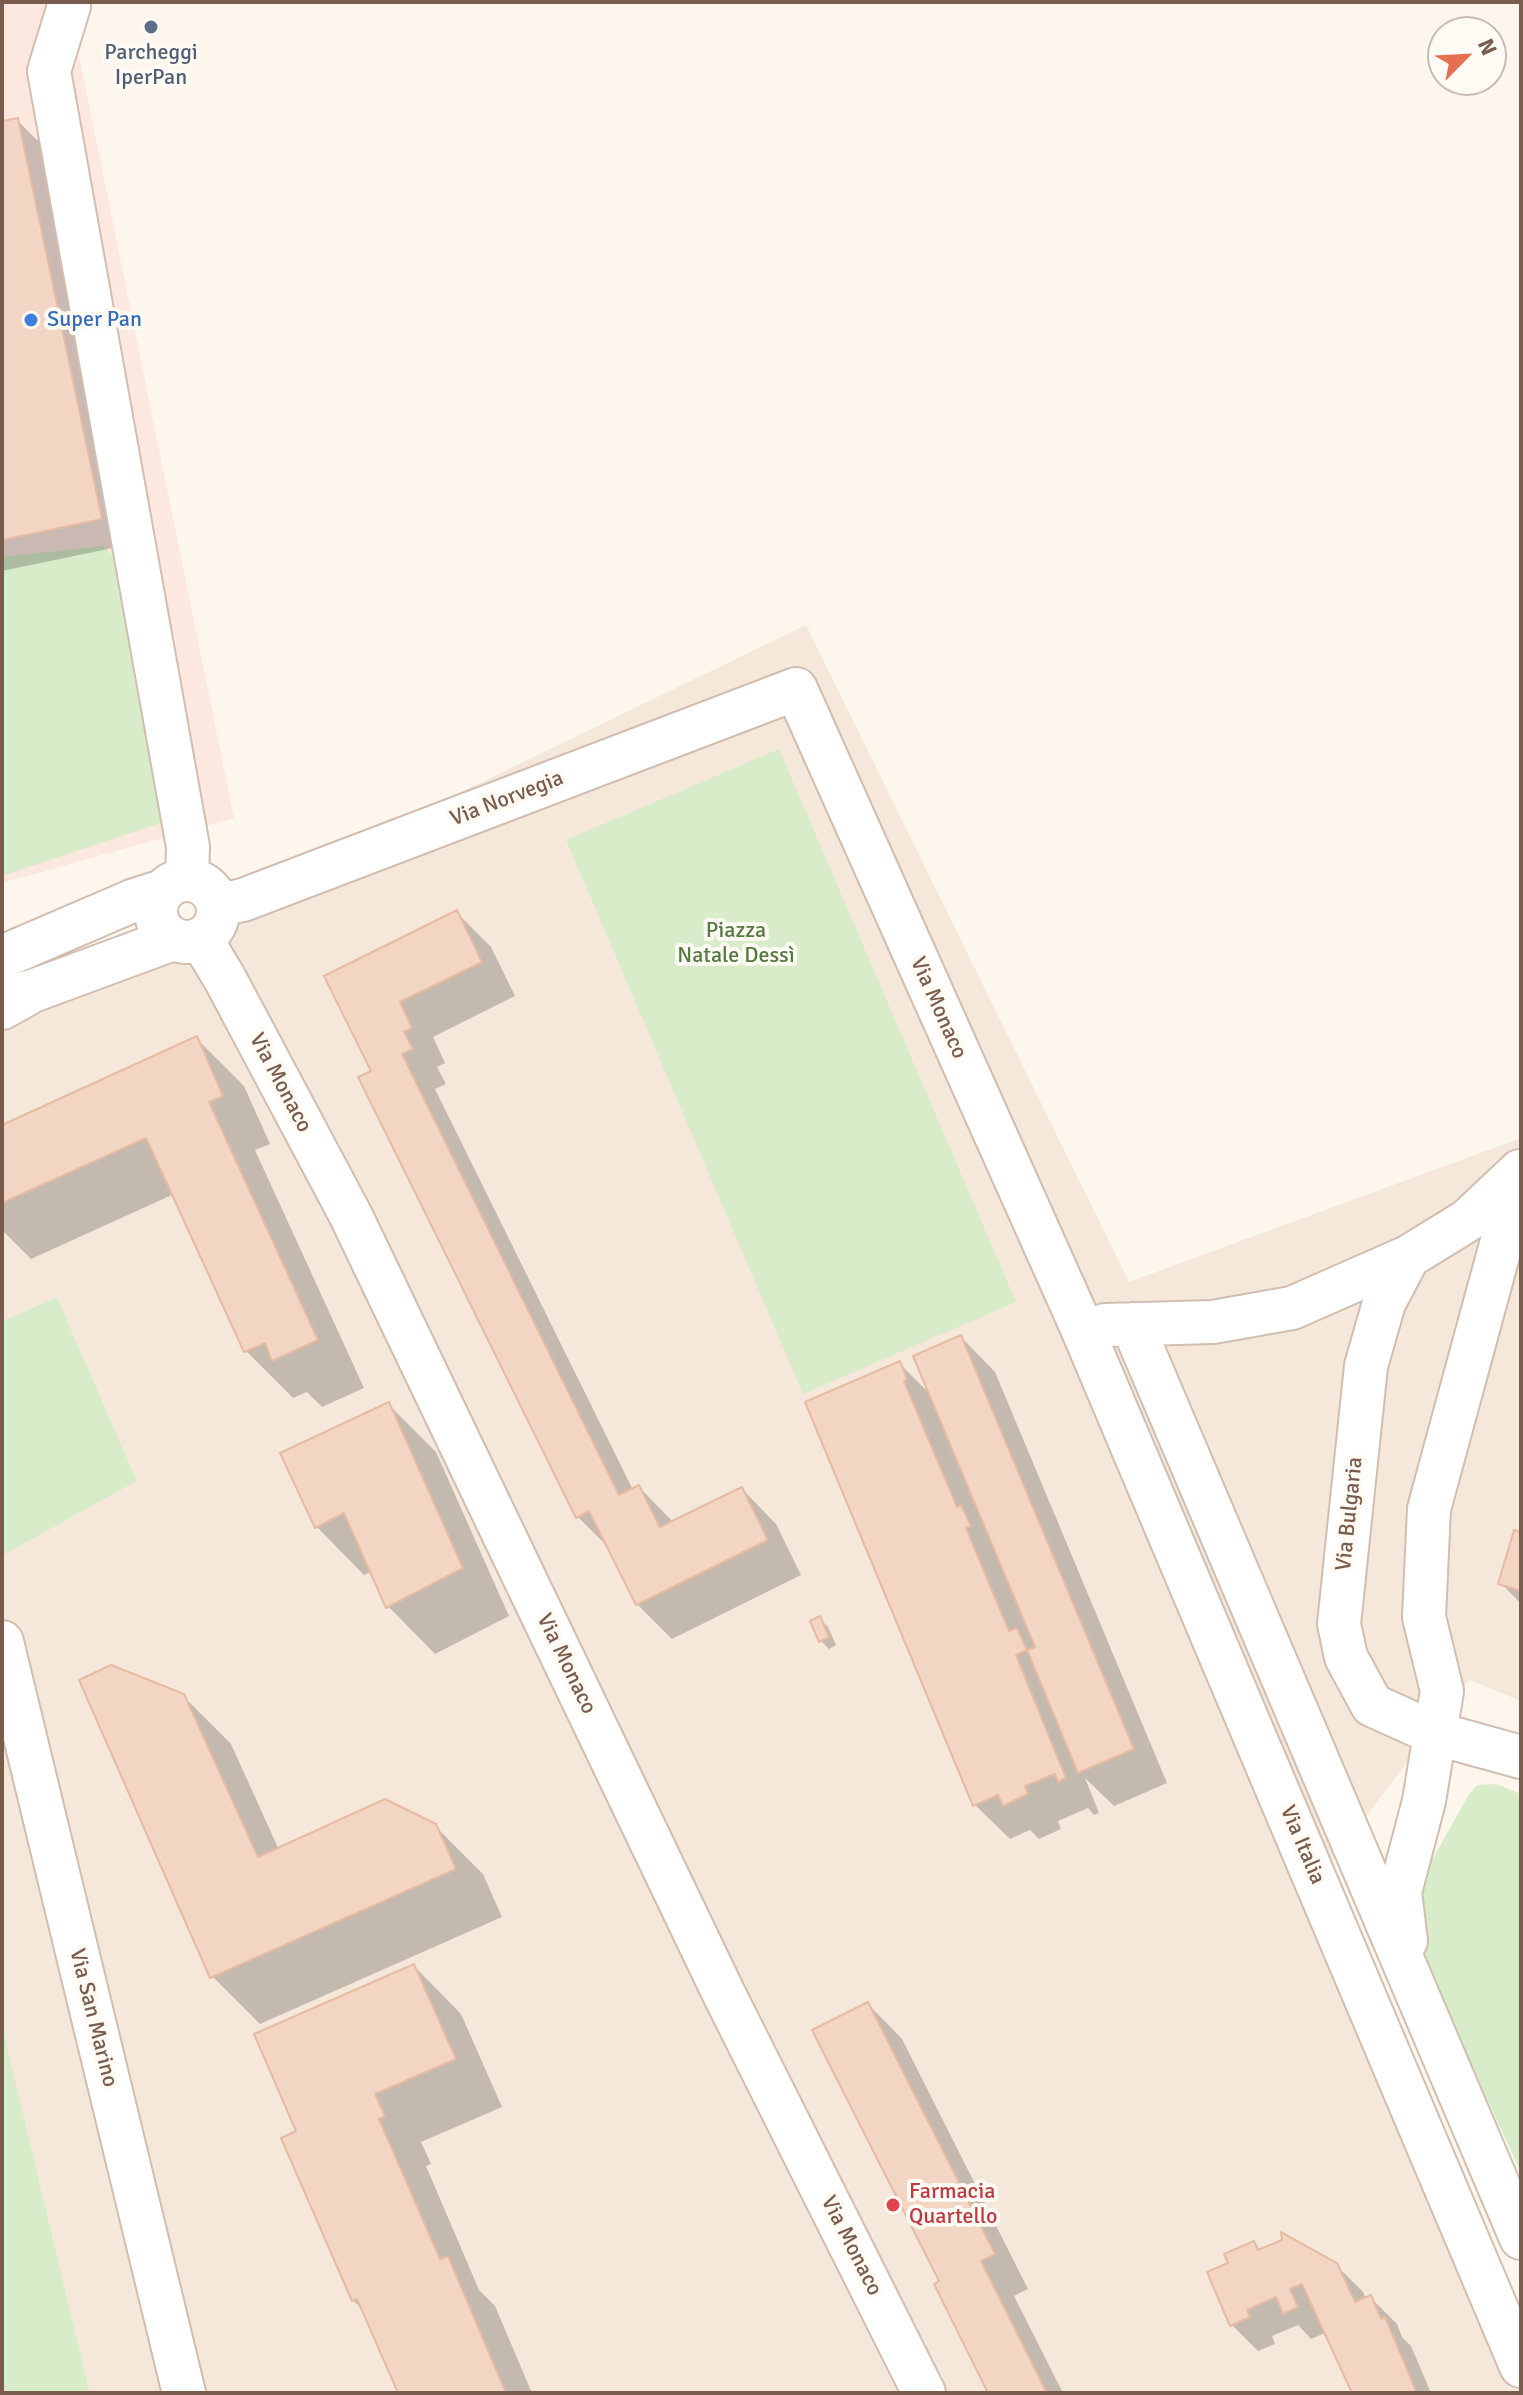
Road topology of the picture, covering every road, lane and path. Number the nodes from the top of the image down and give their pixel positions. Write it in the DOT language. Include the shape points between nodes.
graph roads {
  1 [pos="68,2"];
  2 [pos="796,689"];
  3 [pos="188,911"];
  4 [pos="2,957"];
  5 [pos="10,999"];
  6 [pos="1521,1170"];
  7 [pos="1447,1234"];
  8 [pos="1408,1257"];
  9 [pos="1496,1262"];
  10 [pos="1132,1324"];
  11 [pos="1081,1326"];
  12 [pos="2,1642"];
  13 [pos="1434,1733"];
  14 [pos="1521,1757"];
  15 [pos="1412,1986"];
  16 [pos="1521,2238"];
  17 [pos="1521,2366"];
  18 [pos="184,2393"];
  19 [pos="924,2393"];
  1 -- 3 [label="street" via="49,71 188,847"];
  2 -- 3 [label="street, Via Norvegia" via="243,900"];
  2 -- 11 [label="street, Via Monaco"];
  3 -- 4 [label="street" via="132,901"];
  3 -- 5 [label="street"];
  3 -- 19 [label="street, Via Monaco" via="351,1216 723,1992"];
  6 -- 7 [label="street"];
  6 -- 9 [label="street"];
  7 -- 8 [label="street"];
  7 -- 9 [label="street"];
  8 -- 10 [label="street" via="1292,1308 1213,1322"];
  8 -- 13 [label="street, Via Bulgaria" via="1384,1303 1366,1366 1339,1624 1346,1657 1372,1705"];
  9 -- 13 [label="street" via="1429,1509 1424,1617 1442,1691"];
  10 -- 11 [label="street"];
  10 -- 15 [label="street"];
  11 -- 17 [label="street, Via Italia"];
  12 -- 18 [label="street, Via San Marino"];
  13 -- 14 [label="street, Via Bulgaria"];
  13 -- 15 [label="street" via="1424,1801 1400,1892"];
  15 -- 16 [label="street"];
}
